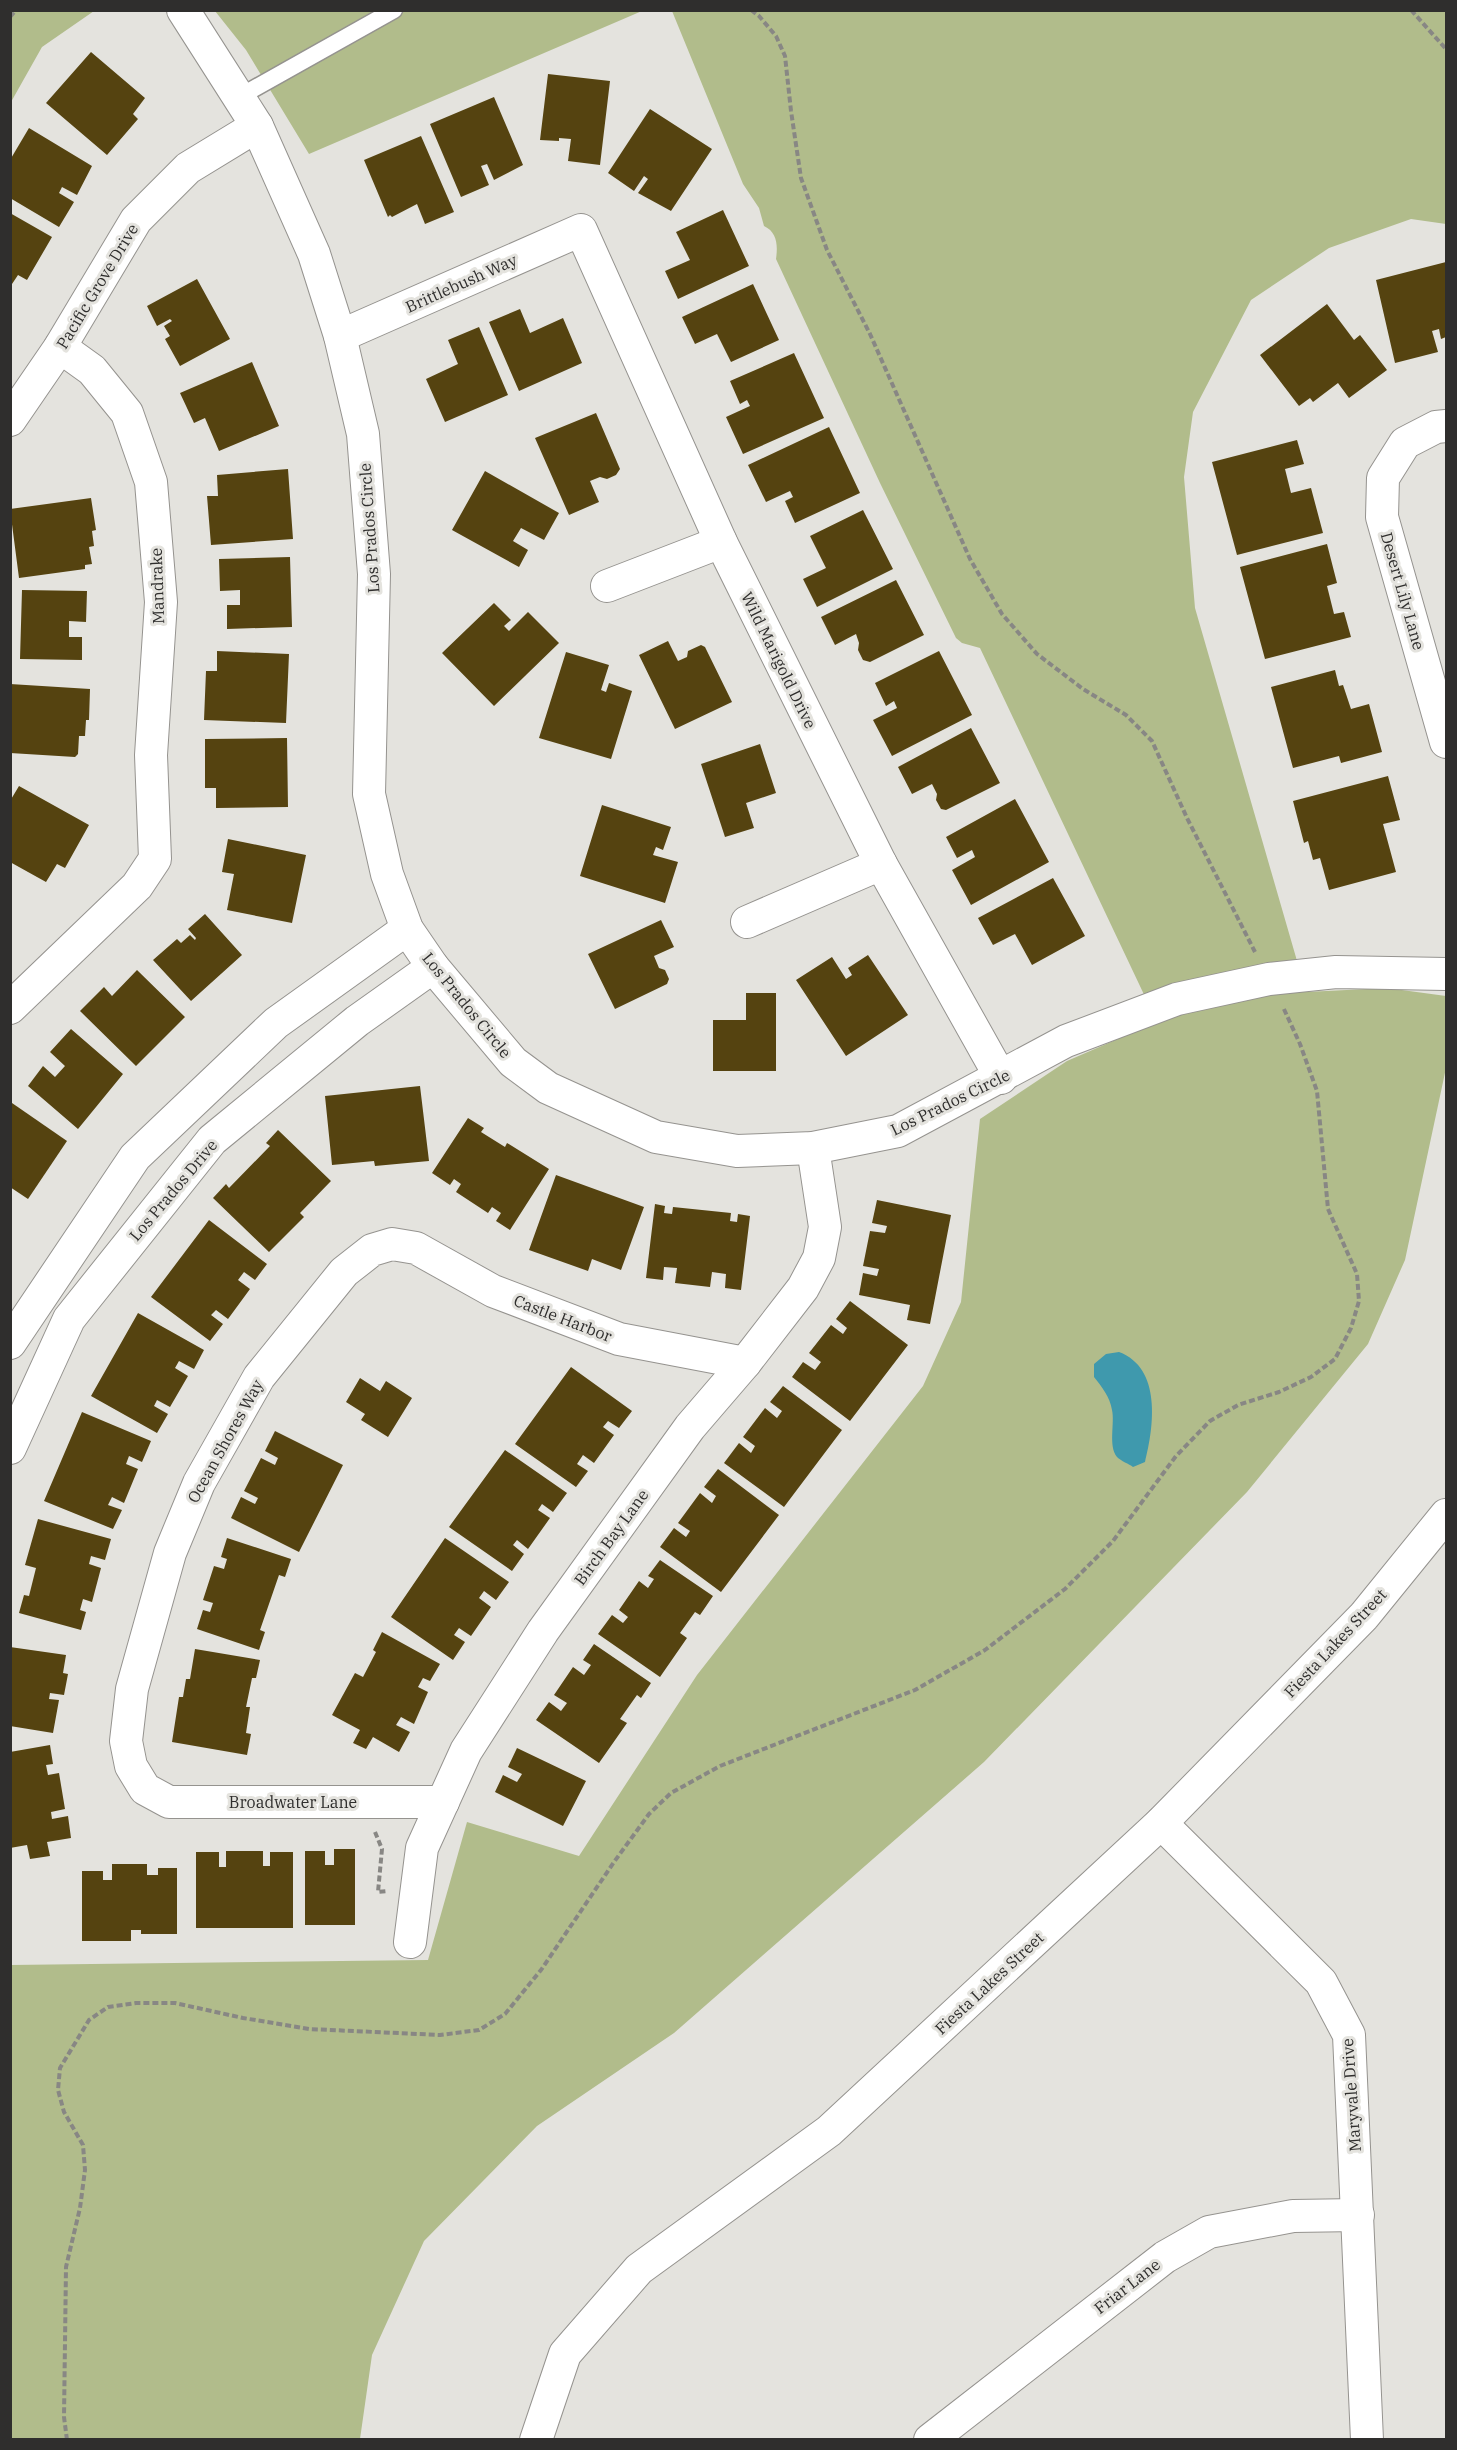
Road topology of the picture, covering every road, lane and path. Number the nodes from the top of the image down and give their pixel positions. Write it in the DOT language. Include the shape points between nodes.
graph roads {
  1 [pos="16,10"];
  2 [pos="183,10"];
  3 [pos="394,10"];
  4 [pos="751,10"];
  5 [pos="1411,10"];
  6 [pos="10,17"];
  7 [pos="1446,49"];
  8 [pos="238,97"];
  9 [pos="257,126"];
  10 [pos="581,230"];
  11 [pos="340,336"];
  12 [pos="60,347"];
  13 [pos="10,420"];
  14 [pos="1446,426"];
  15 [pos="721,542"];
  16 [pos="607,586"];
  17 [pos="1446,742"];
  18 [pos="881,864"];
  19 [pos="747,922"];
  20 [pos="407,929"];
  21 [pos="432,967"];
  22 [pos="1446,974"];
  23 [pos="1269,979"];
  24 [pos="10,1008"];
  25 [pos="1001,1078"];
  26 [pos="813,1148"];
  27 [pos="392,1244"];
  28 [pos="10,1343"];
  29 [pos="745,1363"];
  30 [pos="10,1448"];
  31 [pos="1446,1515"];
  32 [pos="145,1789"];
  33 [pos="443,1802"];
  34 [pos="1161,1823"];
  35 [pos="410,1942"];
  36 [pos="1358,2215"];
  37 [pos="67,2439"];
  38 [pos="536,2439"];
  39 [pos="930,2439"];
  40 [pos="1367,2439"];
  1 -- 6 [label="path"];
  2 -- 8 [label="street, Los Prados Circle"];
  3 -- 8 [label="lane"];
  4 -- 23 [label="path" via="776,36 785,56 801,178 827,250 870,334 970,559 1002,614 1037,654 1126,715 1152,741"];
  5 -- 7 [label="path"];
  8 -- 9 [label="street, Los Prados Circle"];
  9 -- 11 [label="street, Los Prados Circle" via="315,255"];
  9 -- 12 [label="street, Pacific Grove Drive" via="188,168 136,220"];
  10 -- 11 [label="street, Brittlebush Way"];
  10 -- 15 [label="street, Wild Marigold Drive"];
  11 -- 20 [label="street, Los Prados Circle" via="363,434 375,574 369,794 387,874"];
  12 -- 13 [label="street, Pacific Grove Drive"];
  12 -- 24 [label="street, Mandrake" via="92,370 127,413 151,482 161,602 151,755 155,859 137,886"];
  14 -- 17 [label="street, Desert Lily Lane" via="1405,443 1383,478 1382,517"];
  15 -- 16 [label="street"];
  15 -- 18 [label="street, Wild Marigold Drive"];
  18 -- 19 [label="street"];
  18 -- 25 [label="street, Wild Marigold Drive"];
  20 -- 21 [label="street, Los Prados Circle"];
  20 -- 28 [label="street" via="276,1023 135,1157"];
  21 -- 26 [label="street, Los Prados Circle" via="513,1062 548,1088 656,1137 737,1151"];
  21 -- 30 [label="street, Los Prados Drive" via="357,1021 212,1140 69,1319"];
  22 -- 23 [label="street, Los Prados Circle" via="1336,972"];
  23 -- 25 [label="street, Los Prados Circle" via="1177,999 1066,1041"];
  23 -- 37 [label="path" via="1317,1091 1328,1209 1357,1274 1359,1302 1352,1328 1335,1359 1311,1377 1238,1405 1210,1421 1176,1456 1113,1541 1065,1589 985,1650 915,1690 720,1766 670,1794 650,1814 520,1997 505,2014 479,2030 440,2035 309,2029 175,2003 108,2007 88,2020 60,2068 58,2090 64,2112 83,2145 86,2170 66,2267"];
  25 -- 26 [label="street, Los Prados Circle" via="898,1131"];
  26 -- 29 [label="street, Birch Bay Lane" via="825,1227 819,1258 803,1288"];
  27 -- 29 [label="street, Castle Harbor" via="416,1248 493,1291 619,1340"];
  27 -- 32 [label="street, Ocean Shores Way" via="372,1250 344,1272 259,1377 199,1483 170,1552 132,1689 126,1741 131,1766"];
  29 -- 33 [label="street, Birch Bay Lane" via="690,1427 543,1631 466,1751"];
  31 -- 34 [label="street, Fiesta Lakes Street" via="1364,1616"];
  32 -- 33 [label="street, Broadwater Lane" via="169,1802"];
  33 -- 35 [label="street, Birch Bay Lane" via="422,1848"];
  34 -- 36 [label="street, Maryvale Drive" via="1321,1983 1349,2035"];
  34 -- 38 [label="street, Fiesta Lakes Street" via="829,2131 639,2269 565,2354"];
  36 -- 39 [label="street, Friar Lane" via="1293,2216 1209,2232 1165,2257"];
  36 -- 40 [label="street, Maryvale Drive"];
}
